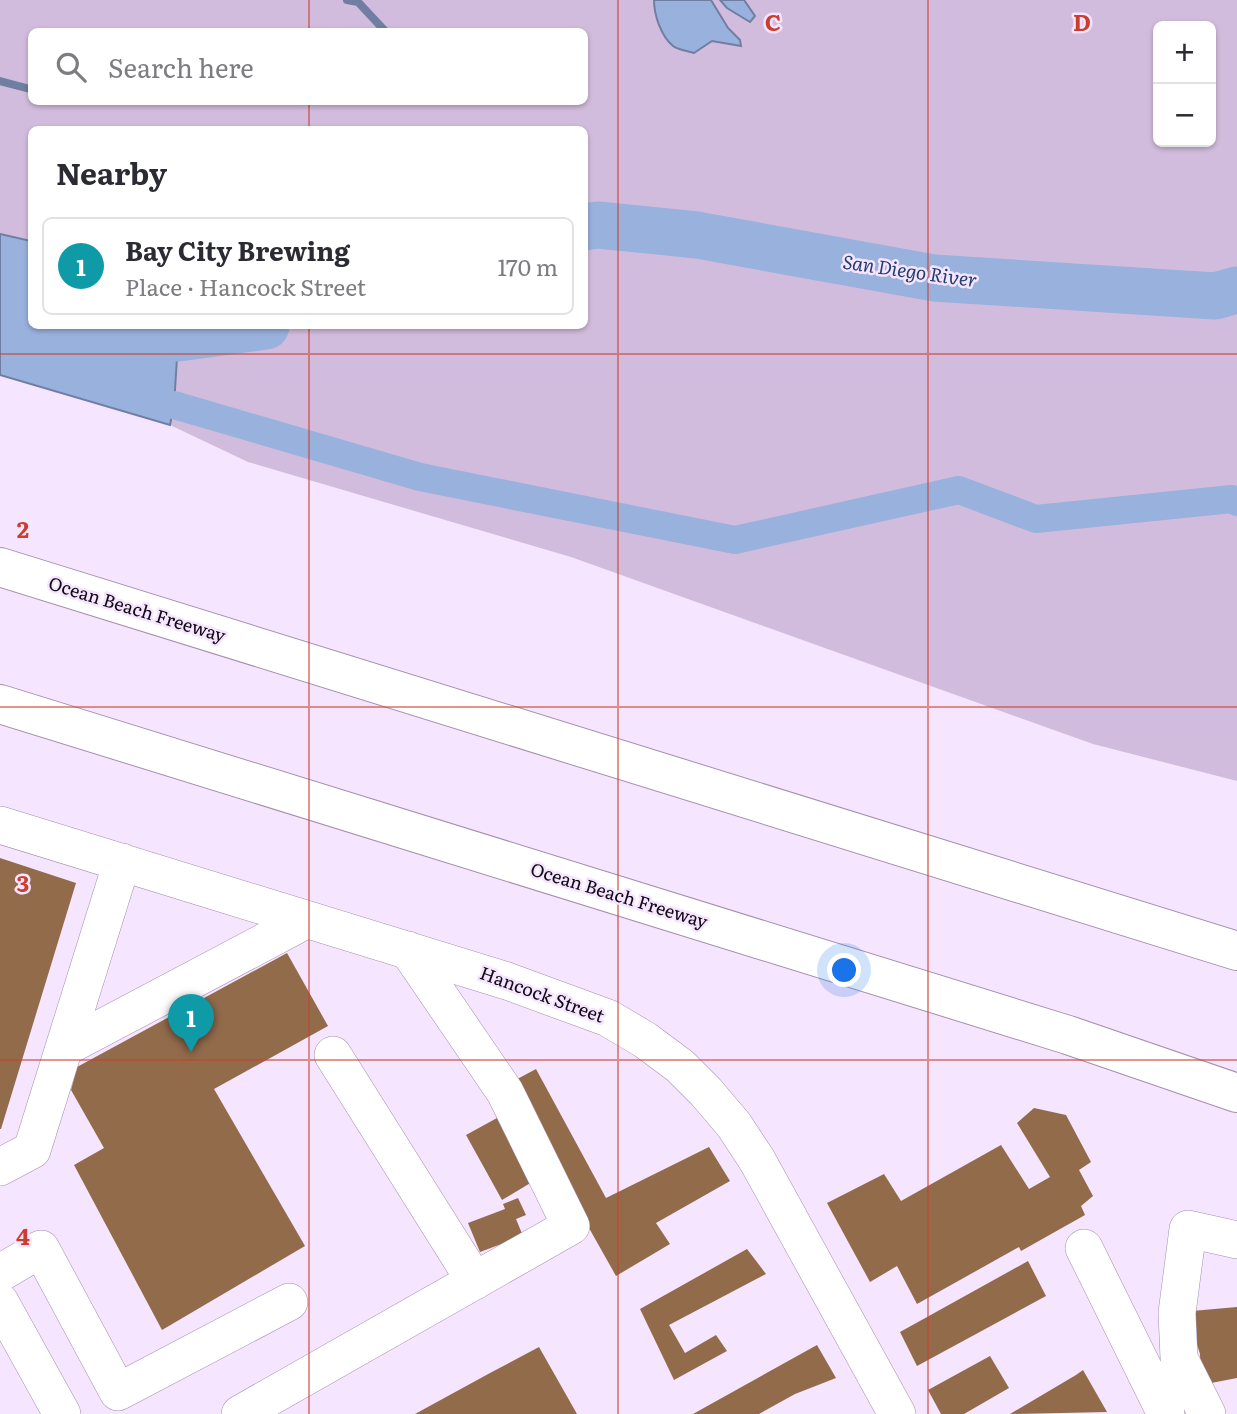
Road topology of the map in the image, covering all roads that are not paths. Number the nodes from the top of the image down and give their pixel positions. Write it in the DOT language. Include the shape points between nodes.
graph roads {
  1 [pos="0,567"];
  2 [pos="0,704"];
  3 [pos="0,825"];
  4 [pos="122,862"];
  5 [pos="306,920"];
  6 [pos="408,950"];
  7 [pos="1237,951"];
  8 [pos="64,1048"];
  9 [pos="333,1055"];
  10 [pos="1237,1093"];
  11 [pos="0,1167"];
  12 [pos="1237,1240"];
  13 [pos="1084,1248"];
  14 [pos="0,1273"];
  15 [pos="475,1281"];
  16 [pos="0,1302"];
  17 [pos="289,1302"];
  18 [pos="62,1414"];
  19 [pos="240,1414"];
  20 [pos="897,1414"];
  21 [pos="1166,1414"];
  22 [pos="1208,1414"];
  1 -- 7 [label="highway, Ocean Beach Freeway"];
  2 -- 10 [label="highway, Ocean Beach Freeway" via="1068,1035"];
  3 -- 4 [label="street, Hancock Street"];
  4 -- 5 [label="street, Hancock Street"];
  4 -- 8 [label="street"];
  5 -- 6 [label="street, Hancock Street"];
  5 -- 8 [label="street"];
  6 -- 15 [label="street" via="505,1092 571,1226"];
  6 -- 20 [label="street, Hancock Street" via="608,1018 689,1075 734,1125 757,1160"];
  8 -- 11 [label="street" via="32,1150"];
  9 -- 15 [label="street"];
  12 -- 22 [label="street" via="1188,1229 1177,1313 1179,1358"];
  13 -- 21 [label="street"];
  14 -- 17 [label="street" via="41,1249 118,1392"];
  15 -- 19 [label="street"];
  16 -- 18 [label="street"];
}
